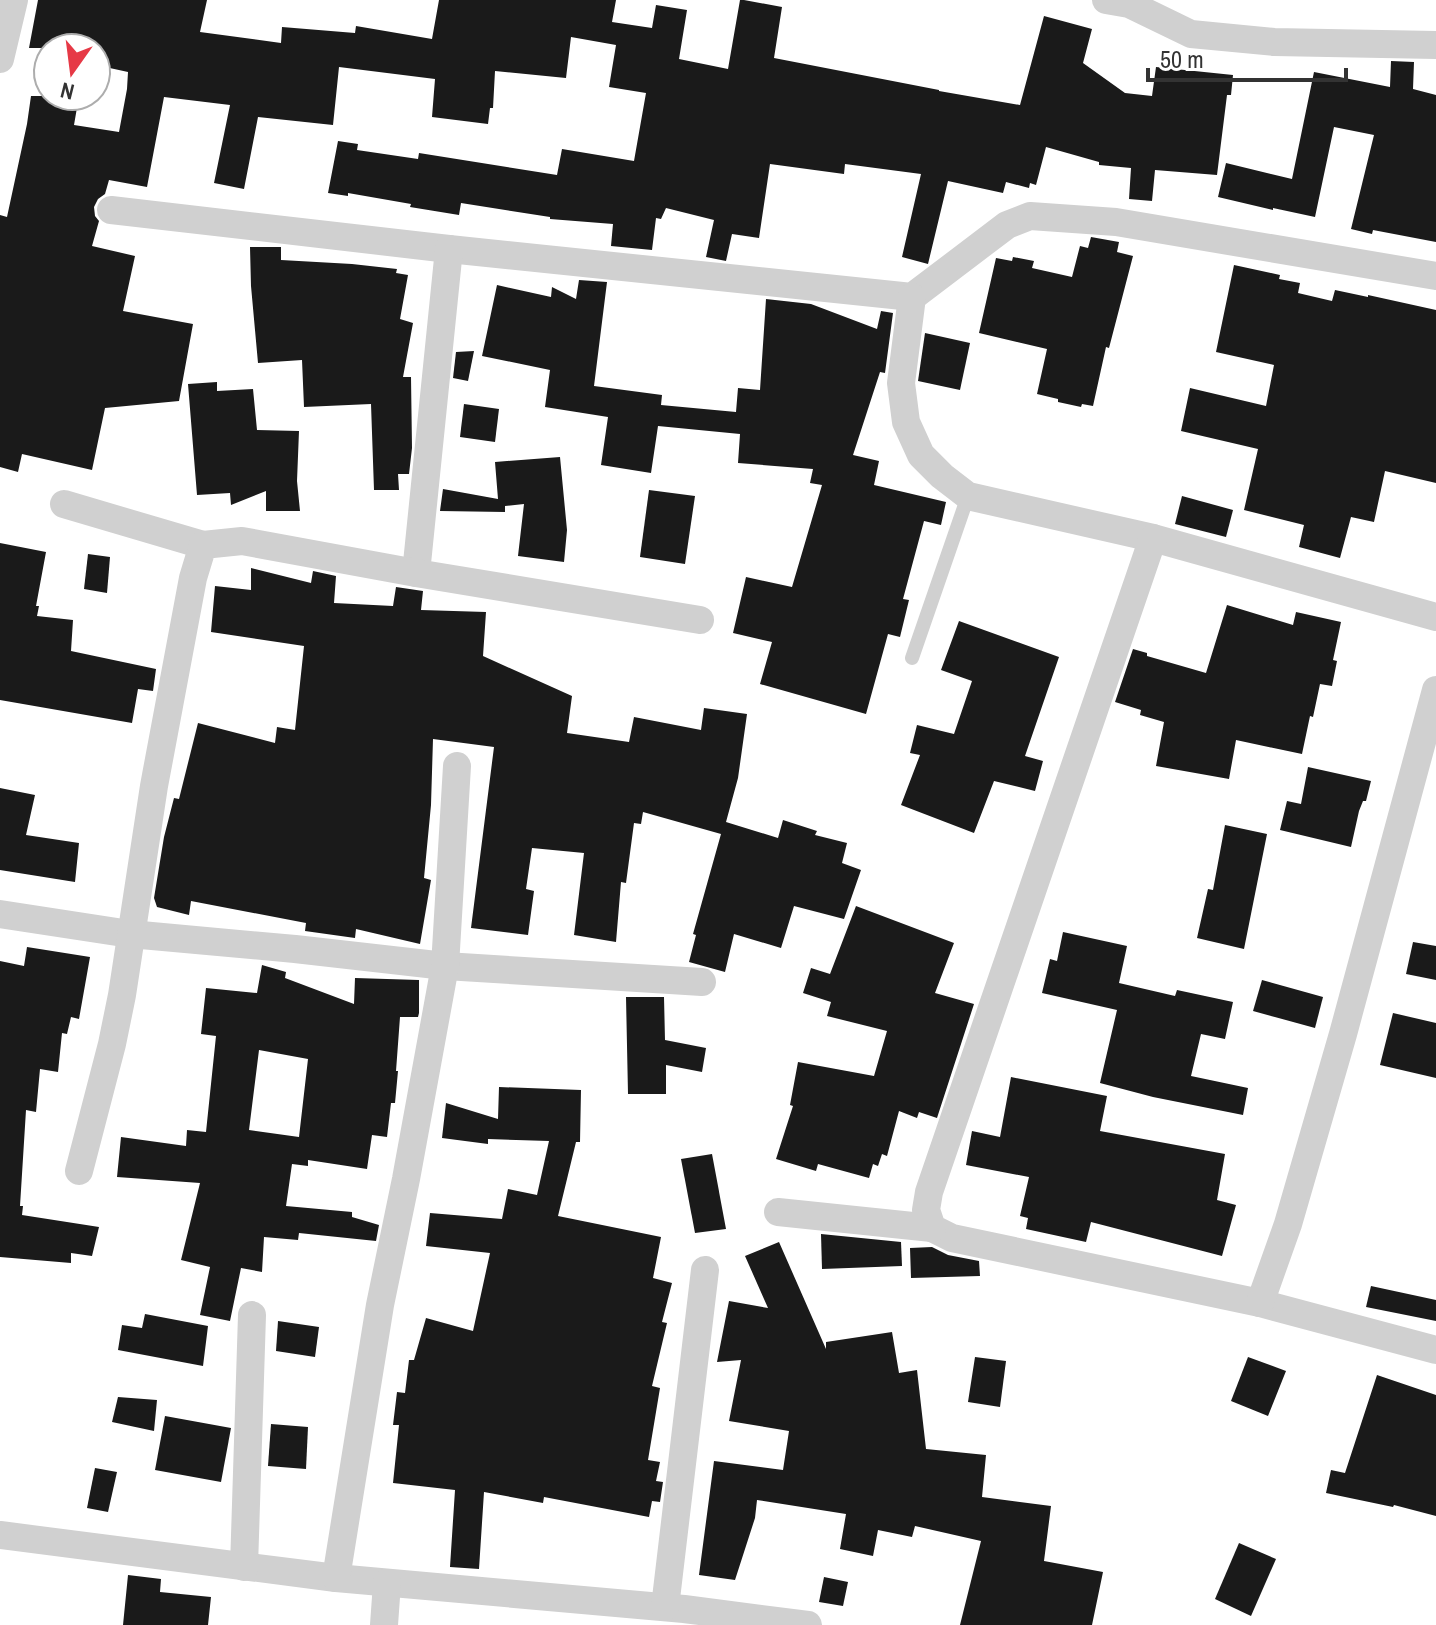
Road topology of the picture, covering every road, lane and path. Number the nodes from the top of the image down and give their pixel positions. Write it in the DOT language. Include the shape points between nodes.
graph roads {
  1 [pos="14,0"];
  2 [pos="1122,1"];
  3 [pos="1436,45"];
  4 [pos="0,59"];
  5 [pos="111,210"];
  6 [pos="449,249"];
  7 [pos="1436,276"];
  8 [pos="912,297"];
  9 [pos="968,496"];
  10 [pos="64,504"];
  11 [pos="1153,538"];
  12 [pos="203,545"];
  13 [pos="416,573"];
  14 [pos="1436,617"];
  15 [pos="700,620"];
  16 [pos="912,658"];
  17 [pos="1436,690"];
  18 [pos="457,766"];
  19 [pos="0,914"];
  20 [pos="130,934"];
  21 [pos="445,966"];
  22 [pos="702,982"];
  23 [pos="79,1171"];
  24 [pos="778,1212"];
  25 [pos="932,1228"];
  26 [pos="705,1270"];
  27 [pos="1260,1303"];
  28 [pos="252,1315"];
  29 [pos="1436,1350"];
  30 [pos="0,1535"];
  31 [pos="244,1567"];
  32 [pos="336,1578"];
  33 [pos="387,1583"];
  34 [pos="677,1614"];
  35 [pos="384,1625"];
  36 [pos="808,1625"];
  1 -- 4 [label="street"];
  2 -- 3 [label="street" via="1191,34 1274,42"];
  5 -- 6 [label="street"];
  6 -- 8 [label="street"];
  6 -- 13 [label="street"];
  7 -- 8 [label="street" via="1116,222 1030,216 1007,225"];
  8 -- 9 [label="street" via="901,383 906,422 921,455"];
  9 -- 11 [label="street"];
  9 -- 16 [label="lane"];
  10 -- 12 [label="street"];
  11 -- 14 [label="street"];
  11 -- 25 [label="street" via="929,1192 926,1210"];
  12 -- 13 [label="street" via="242,541"];
  12 -- 20 [label="street"];
  13 -- 15 [label="street"];
  17 -- 27 [label="street" via="1335,1064"];
  18 -- 21 [label="street"];
  19 -- 20 [label="street"];
  20 -- 21 [label="street"];
  20 -- 23 [label="street" via="112,1044"];
  21 -- 22 [label="street"];
  21 -- 32 [label="street" via="380,1305"];
  24 -- 25 [label="street"];
  25 -- 27 [label="street" via="952,1238"];
  26 -- 34 [label="street"];
  27 -- 29 [label="street"];
  28 -- 31 [label="street"];
  30 -- 31 [label="street"];
  31 -- 32 [label="street"];
  32 -- 33 [label="street"];
  33 -- 34 [label="street"];
  33 -- 35 [label="street"];
  34 -- 36 [label="street"];
}
